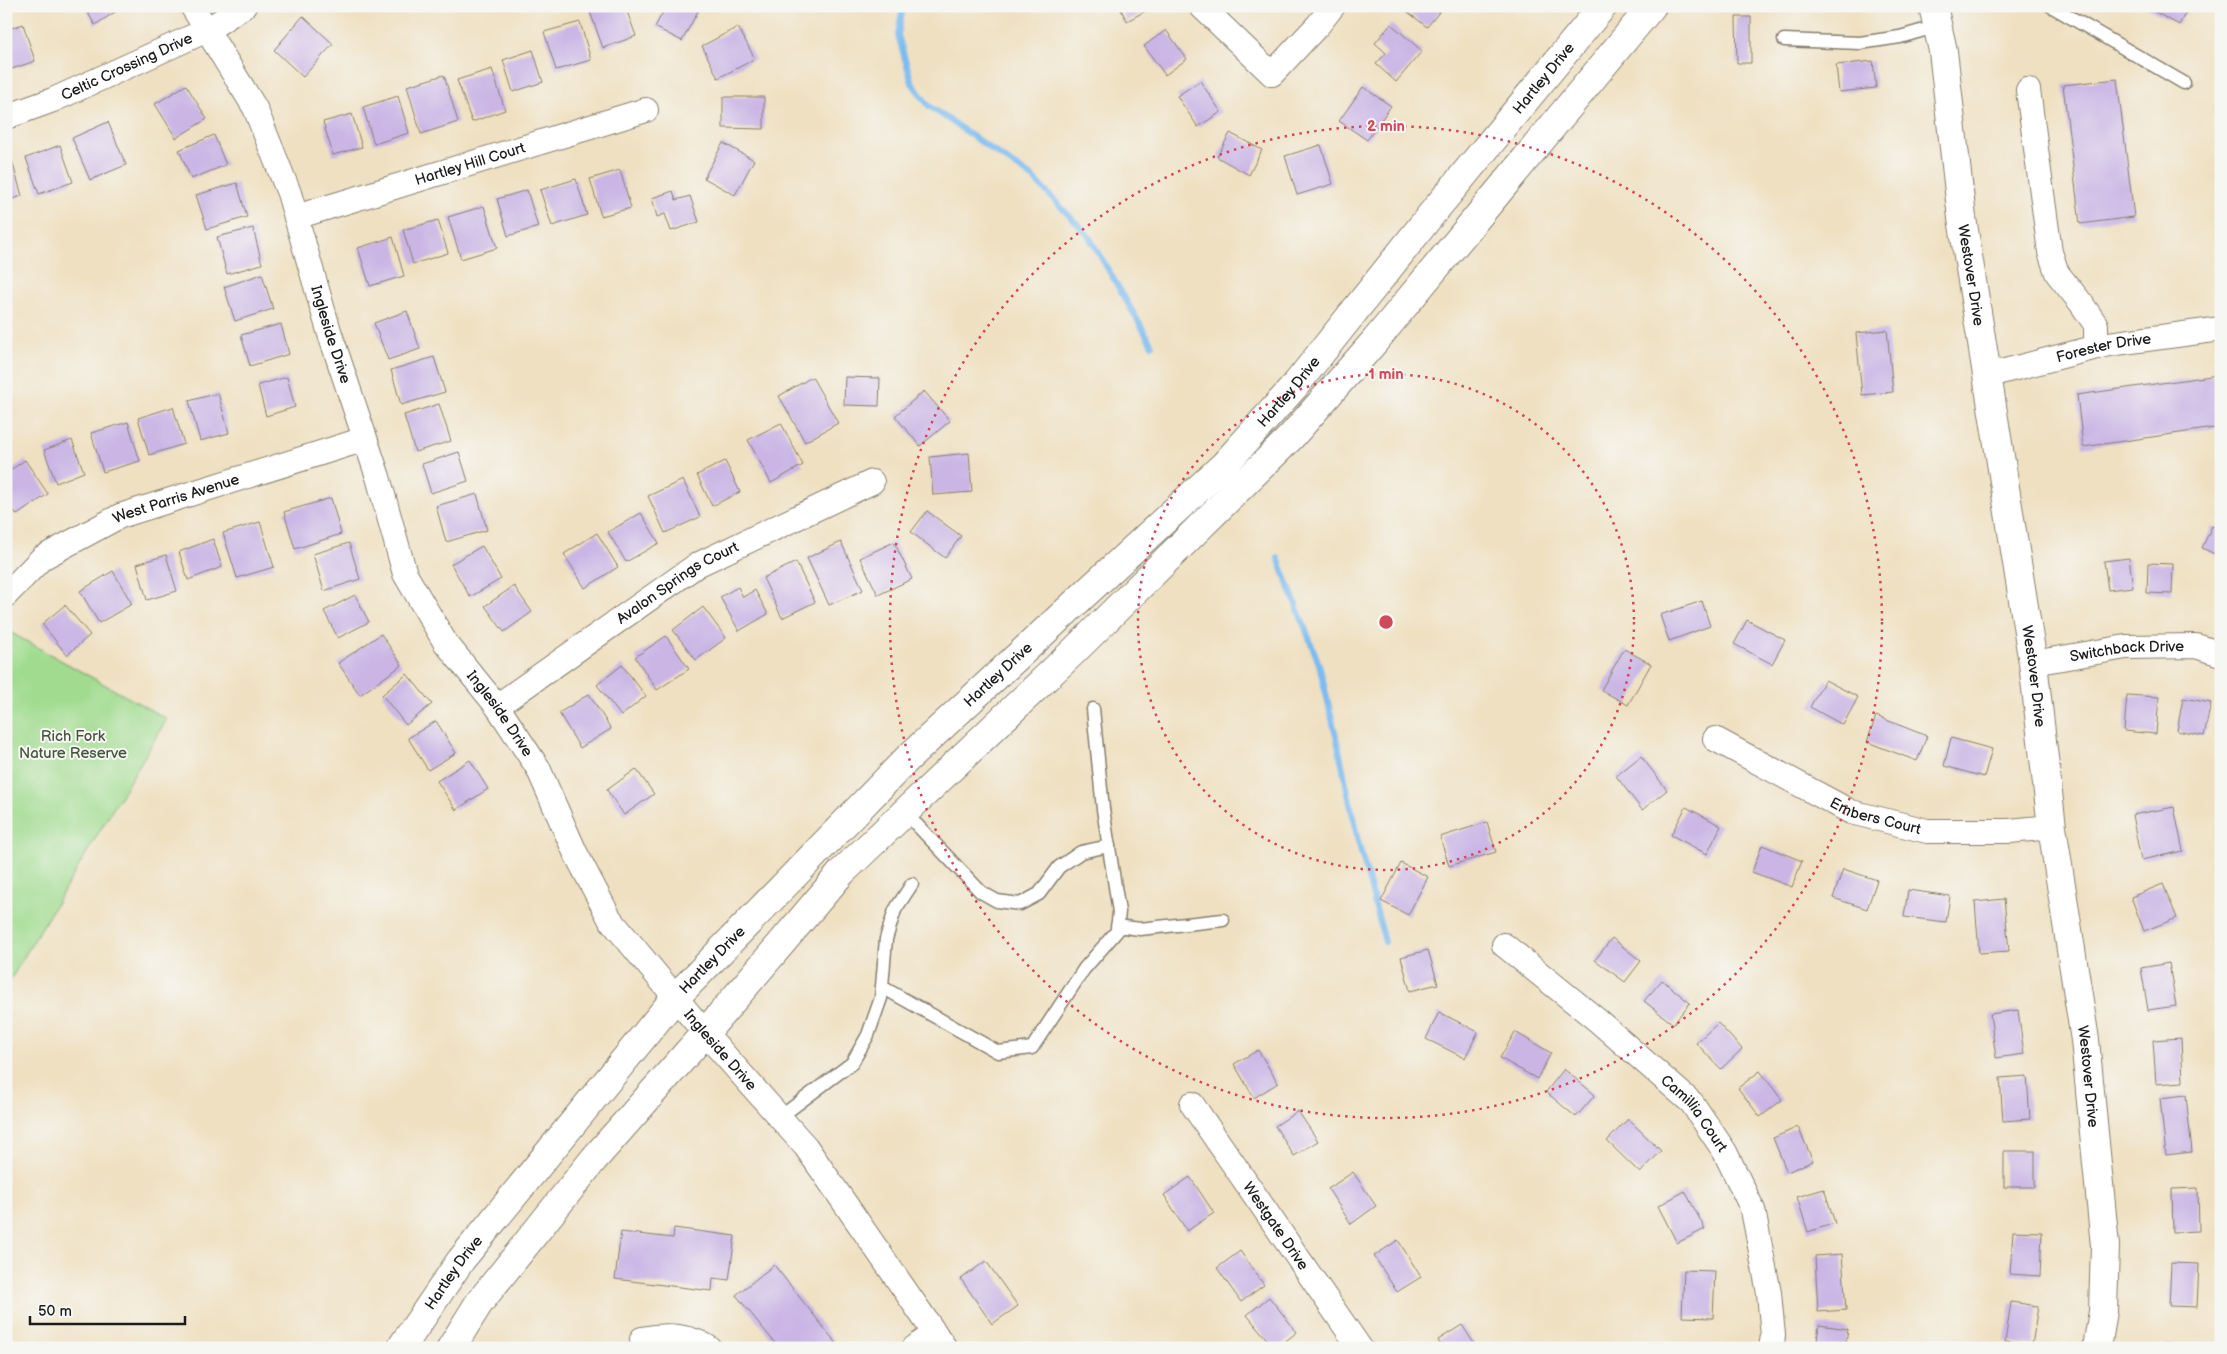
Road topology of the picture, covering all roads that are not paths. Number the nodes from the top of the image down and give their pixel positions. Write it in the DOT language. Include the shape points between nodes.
graph roads {
  1 [pos="192,6"];
  2 [pos="244,6"];
  3 [pos="1201,6"];
  4 [pos="1332,6"];
  5 [pos="1603,6"];
  6 [pos="1652,6"];
  7 [pos="2051,6"];
  8 [pos="1936,16"];
  9 [pos="207,30"];
  10 [pos="1784,40"];
  11 [pos="2184,83"];
  12 [pos="2028,90"];
  13 [pos="646,110"];
  14 [pos="6,117"];
  15 [pos="296,217"];
  16 [pos="2221,330"];
  17 [pos="2096,347"];
  18 [pos="1988,375"];
  19 [pos="365,439"];
  20 [pos="872,482"];
  21 [pos="6,595"];
  22 [pos="2221,654"];
  23 [pos="2033,663"];
  24 [pos="497,706"];
  25 [pos="1093,709"];
  26 [pos="1715,739"];
  27 [pos="916,824"];
  28 [pos="2052,827"];
  29 [pos="1109,846"];
  30 [pos="912,884"];
  31 [pos="1223,920"];
  32 [pos="1117,926"];
  33 [pos="1504,945"];
  34 [pos="882,987"];
  35 [pos="675,998"];
  36 [pos="705,1033"];
  37 [pos="1192,1104"];
  38 [pos="780,1117"];
  39 [pos="642,1339"];
  40 [pos="940,1340"];
  41 [pos="401,1348"];
  42 [pos="451,1348"];
  43 [pos="709,1348"];
  44 [pos="914,1348"];
  45 [pos="1360,1348"];
  46 [pos="1771,1348"];
  47 [pos="2097,1348"];
  1 -- 9 [label="street, Ingleside Drive"];
  2 -- 9 [label="street, Celtic Crossing Drive"];
  3 -- 4 [label="street" via="1272,74"];
  5 -- 35 [label="street, Hartley Drive" via="1294,387 1224,465 907,759"];
  6 -- 36 [label="street, Hartley Drive" via="1291,437 1072,653 842,872"];
  7 -- 11 [label="lane"];
  8 -- 10 [label="lane" via="1900,37 1860,44"];
  8 -- 18 [label="street, Westover Drive" via="1962,218"];
  9 -- 14 [label="street, Celtic Crossing Drive" via="52,100"];
  9 -- 15 [label="street, Ingleside Drive" via="254,108 290,193"];
  12 -- 17 [label="street" via="2050,252 2057,273 2096,325"];
  13 -- 15 [label="street, Hartley Hill Court"];
  15 -- 19 [label="street, Ingleside Drive"];
  16 -- 17 [label="street, Forester Drive"];
  17 -- 18 [label="street, Forester Drive"];
  18 -- 23 [label="street, Westover Drive"];
  19 -- 21 [label="street, West Parris Avenue" via="120,516 42,558"];
  19 -- 24 [label="street, Ingleside Drive" via="405,574 445,642"];
  20 -- 24 [label="street, Avalon Springs Court" via="696,565"];
  22 -- 23 [label="street, Switchback Drive" via="2196,646 2126,647"];
  23 -- 28 [label="street, Westover Drive"];
  24 -- 35 [label="street, Ingleside Drive" via="538,768 575,852 610,919"];
  25 -- 29 [label="lane"];
  26 -- 28 [label="street, Embers Court" via="1851,812 1928,831 2009,831"];
  27 -- 29 [label="lane" via="981,892 997,901 1020,904 1039,894 1059,867 1081,852"];
  28 -- 47 [label="street, Westover Drive" via="2085,1040 2105,1246 2103,1311"];
  29 -- 32 [label="lane" via="1119,912"];
  30 -- 34 [label="lane" via="896,910 886,939"];
  31 -- 32 [label="lane" via="1140,929"];
  32 -- 34 [label="lane" via="1032,1048 998,1052"];
  33 -- 46 [label="street, Camillia Court" via="1692,1103 1725,1152 1753,1210 1769,1293"];
  34 -- 38 [label="lane" via="868,1035 852,1063"];
  35 -- 36 [label="street, Ingleside Drive"];
  35 -- 41 [label="street, Hartley Drive" via="461,1260"];
  36 -- 38 [label="street, Ingleside Drive"];
  36 -- 42 [label="street, Hartley Drive" via="594,1159 479,1303"];
  37 -- 45 [label="street, Westgate Drive"];
  38 -- 40 [label="street, Ingleside Drive" via="806,1147"];
  39 -- 43 [label="street" via="681,1336"];
  40 -- 44 [label="street"];
}
